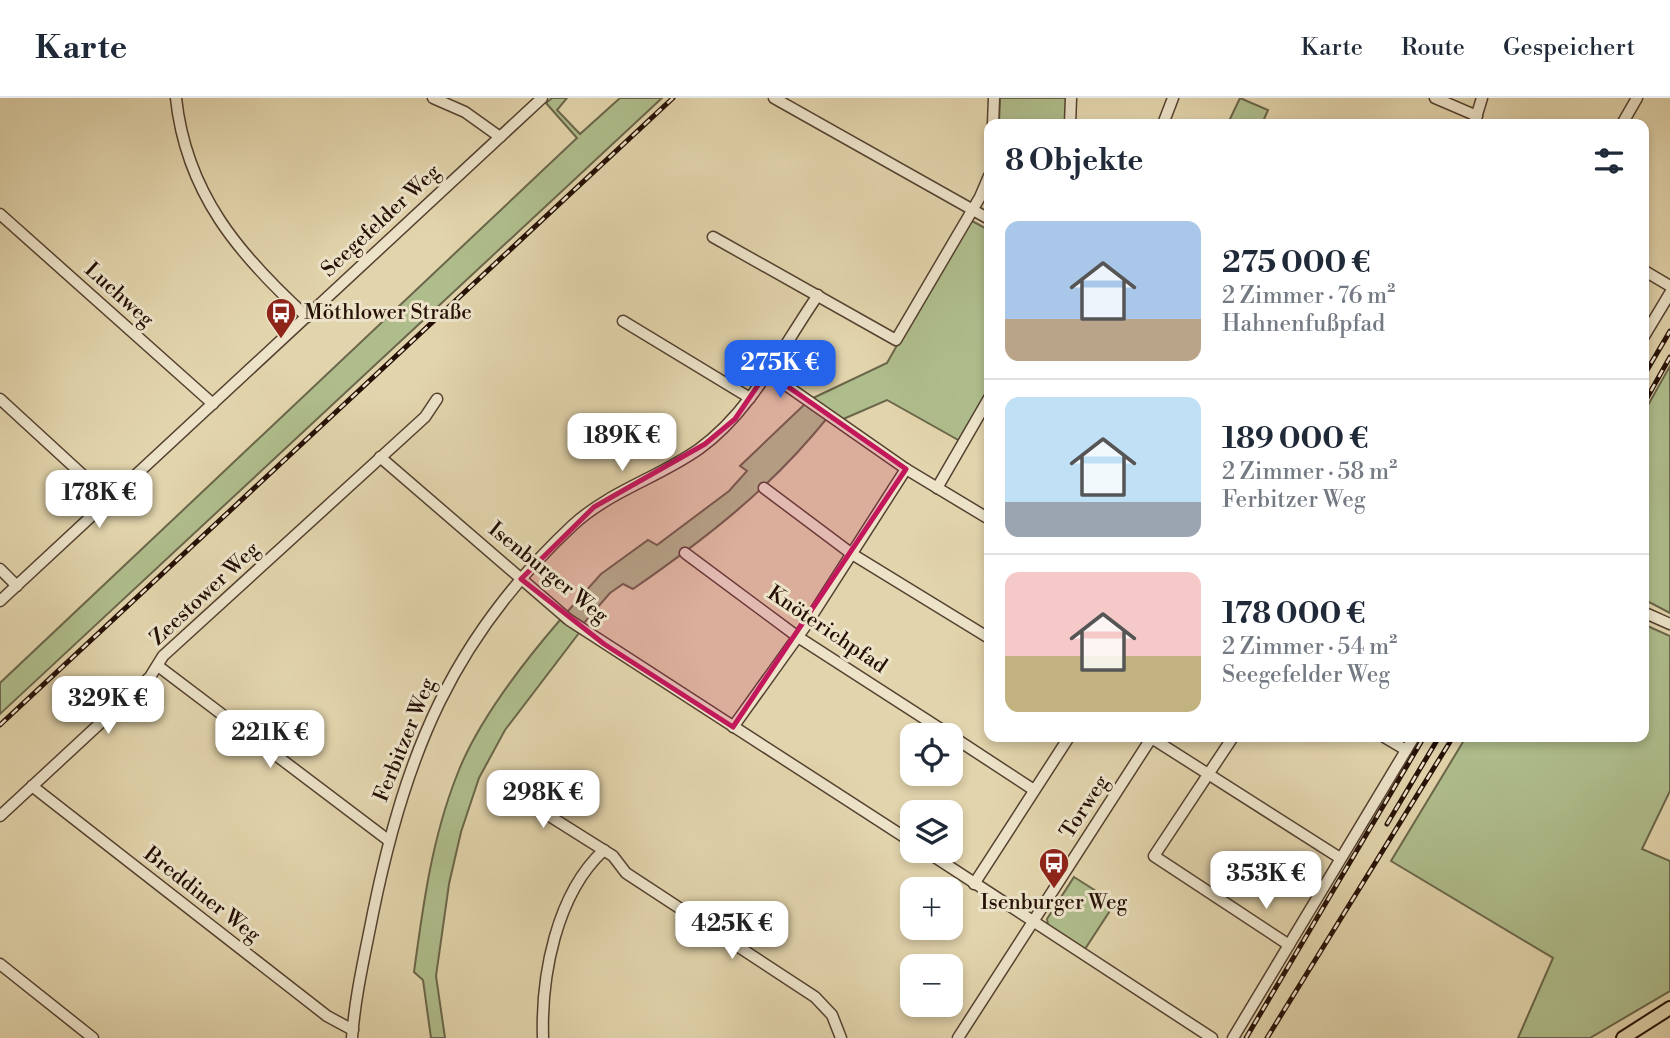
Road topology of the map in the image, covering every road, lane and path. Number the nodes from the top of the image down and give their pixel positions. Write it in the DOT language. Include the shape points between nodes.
graph roads {
  1 [pos="176,98"];
  2 [pos="433,98"];
  3 [pos="542,98"];
  4 [pos="993,98"];
  5 [pos="1071,98"];
  6 [pos="1173,98"];
  7 [pos="1435,98"];
  8 [pos="1482,98"];
  9 [pos="1637,98"];
  10 [pos="780,99"];
  11 [pos="993,119"];
  12 [pos="1070,119"];
  13 [pos="1164,119"];
  14 [pos="1474,119"];
  15 [pos="1476,119"];
  16 [pos="1625,119"];
  17 [pos="500,138"];
  18 [pos="984,186"];
  19 [pos="972,209"];
  20 [pos="0,214"];
  21 [pos="984,216"];
  22 [pos="713,237"];
  23 [pos="1649,274"];
  24 [pos="1670,286"];
  25 [pos="1670,293"];
  26 [pos="818,295"];
  27 [pos="307,317"];
  28 [pos="623,321"];
  29 [pos="1649,328"];
  30 [pos="767,372"];
  31 [pos="750,398"];
  32 [pos="0,399"];
  33 [pos="437,399"];
  34 [pos="213,404"];
  35 [pos="984,407"];
  36 [pos="380,457"];
  37 [pos="906,469"];
  38 [pos="764,488"];
  39 [pos="937,488"];
  40 [pos="110,500"];
  41 [pos="984,516"];
  42 [pos="685,553"];
  43 [pos="852,554"];
  44 [pos="0,569"];
  45 [pos="521,579"];
  46 [pos="17,586"];
  47 [pos="0,601"];
  48 [pos="1649,615"];
  49 [pos="1670,624"];
  50 [pos="984,635"];
  51 [pos="798,637"];
  52 [pos="158,666"];
  53 [pos="931,723"];
  54 [pos="733,727"];
  55 [pos="1066,742"];
  56 [pos="1148,742"];
  57 [pos="1159,742"];
  58 [pos="1230,742"];
  59 [pos="1392,742"];
  60 [pos="1411,742"];
  61 [pos="963,744"];
  62 [pos="1406,750"];
  63 [pos="1209,774"];
  64 [pos="494,781"];
  65 [pos="32,786"];
  66 [pos="1034,790"];
  67 [pos="0,816"];
  68 [pos="900,834"];
  69 [pos="388,840"];
  70 [pos="604,850"];
  71 [pos="1340,858"];
  72 [pos="944,863"];
  73 [pos="974,884"];
  74 [pos="1033,922"];
  75 [pos="1289,945"];
  76 [pos="0,964"];
  77 [pos="1670,1008"];
  78 [pos="352,1034"];
  79 [pos="93,1038"];
  80 [pos="543,1038"];
  81 [pos="841,1038"];
  82 [pos="958,1038"];
  83 [pos="1212,1038"];
  84 [pos="1233,1038"];
  85 [pos="1623,1038"];
  1 -- 27 [label="street" via="186,148 218,220 250,263"];
  2 -- 17 [label="street" via="465,111"];
  3 -- 17 [label="street, Seegefelder Weg"];
  4 -- 11 [label="street"];
  5 -- 12 [label="street"];
  6 -- 13 [label="street"];
  7 -- 14 [label="street"];
  8 -- 15 [label="street"];
  9 -- 16 [label="street"];
  10 -- 19 [label="street"];
  17 -- 27 [label="street, Seegefelder Weg"];
  18 -- 19 [label="street"];
  19 -- 21 [label="street"];
  19 -- 26 [label="street" via="896,340"];
  20 -- 34 [label="street, Luchweg"];
  22 -- 26 [label="street"];
  23 -- 24 [label="street"];
  25 -- 29 [label="street"];
  26 -- 30 [label="street, Ferbitzer Weg"];
  27 -- 34 [label="street, Seegefelder Weg"];
  28 -- 31 [label="street"];
  30 -- 31 [label="street, Ferbitzer Weg"];
  30 -- 37 [label="street"];
  31 -- 45 [label="street, Ferbitzer Weg" via="735,419 705,444 594,507"];
  32 -- 40 [label="street"];
  33 -- 36 [label="street, Zeestower Weg" via="425,417"];
  34 -- 40 [label="street, Seegefelder Weg"];
  35 -- 39 [label="street"];
  36 -- 45 [label="street, Isenburger Weg"];
  36 -- 52 [label="street, Zeestower Weg" via="163,656"];
  37 -- 39 [label="street"];
  37 -- 43 [label="street"];
  38 -- 43 [label="street"];
  39 -- 41 [label="street"];
  40 -- 46 [label="street, Seegefelder Weg"];
  42 -- 51 [label="street, Knöterichpfad"];
  43 -- 50 [label="street"];
  43 -- 51 [label="street"];
  44 -- 46 [label="street"];
  45 -- 54 [label="street, Isenburger Weg" via="583,630"];
  45 -- 69 [label="street, Ferbitzer Weg" via="468,649 439,700 413,757"];
  46 -- 47 [label="street, Seegefelder Weg"];
  48 -- 49 [label="street"];
  51 -- 53 [label="street, Knöterichpfad"];
  51 -- 54 [label="street"];
  52 -- 65 [label="street, Zeestower Weg"];
  52 -- 69 [label="street"];
  54 -- 68 [label="street, Isenburger Weg"];
  55 -- 66 [label="street"];
  56 -- 74 [label="street, Torweg"];
  57 -- 63 [label="street"];
  58 -- 63 [label="street"];
  59 -- 62 [label="street"];
  60 -- 62 [label="street"];
  61 -- 66 [label="street, Knöterichpfad"];
  62 -- 71 [label="street"];
  63 -- 71 [label="street"];
  63 -- 75 [label="street" via="1154,856"];
  64 -- 70 [label="street"];
  65 -- 67 [label="street, Zeestower Weg"];
  65 -- 78 [label="street, Breddiner Weg"];
  66 -- 73 [label="street"];
  69 -- 78 [label="street, Ferbitzer Weg"];
  70 -- 80 [label="street" via="576,887 555,939 545,991"];
  70 -- 81 [label="street" via="626,873 815,997 832,1015"];
  71 -- 75 [label="street"];
  72 -- 73 [label="street"];
  73 -- 74 [label="street"];
  74 -- 82 [label="street, Torweg"];
  74 -- 83 [label="street"];
  75 -- 84 [label="street"];
  76 -- 79 [label="street"];
  77 -- 85 [label="main road"];
}
